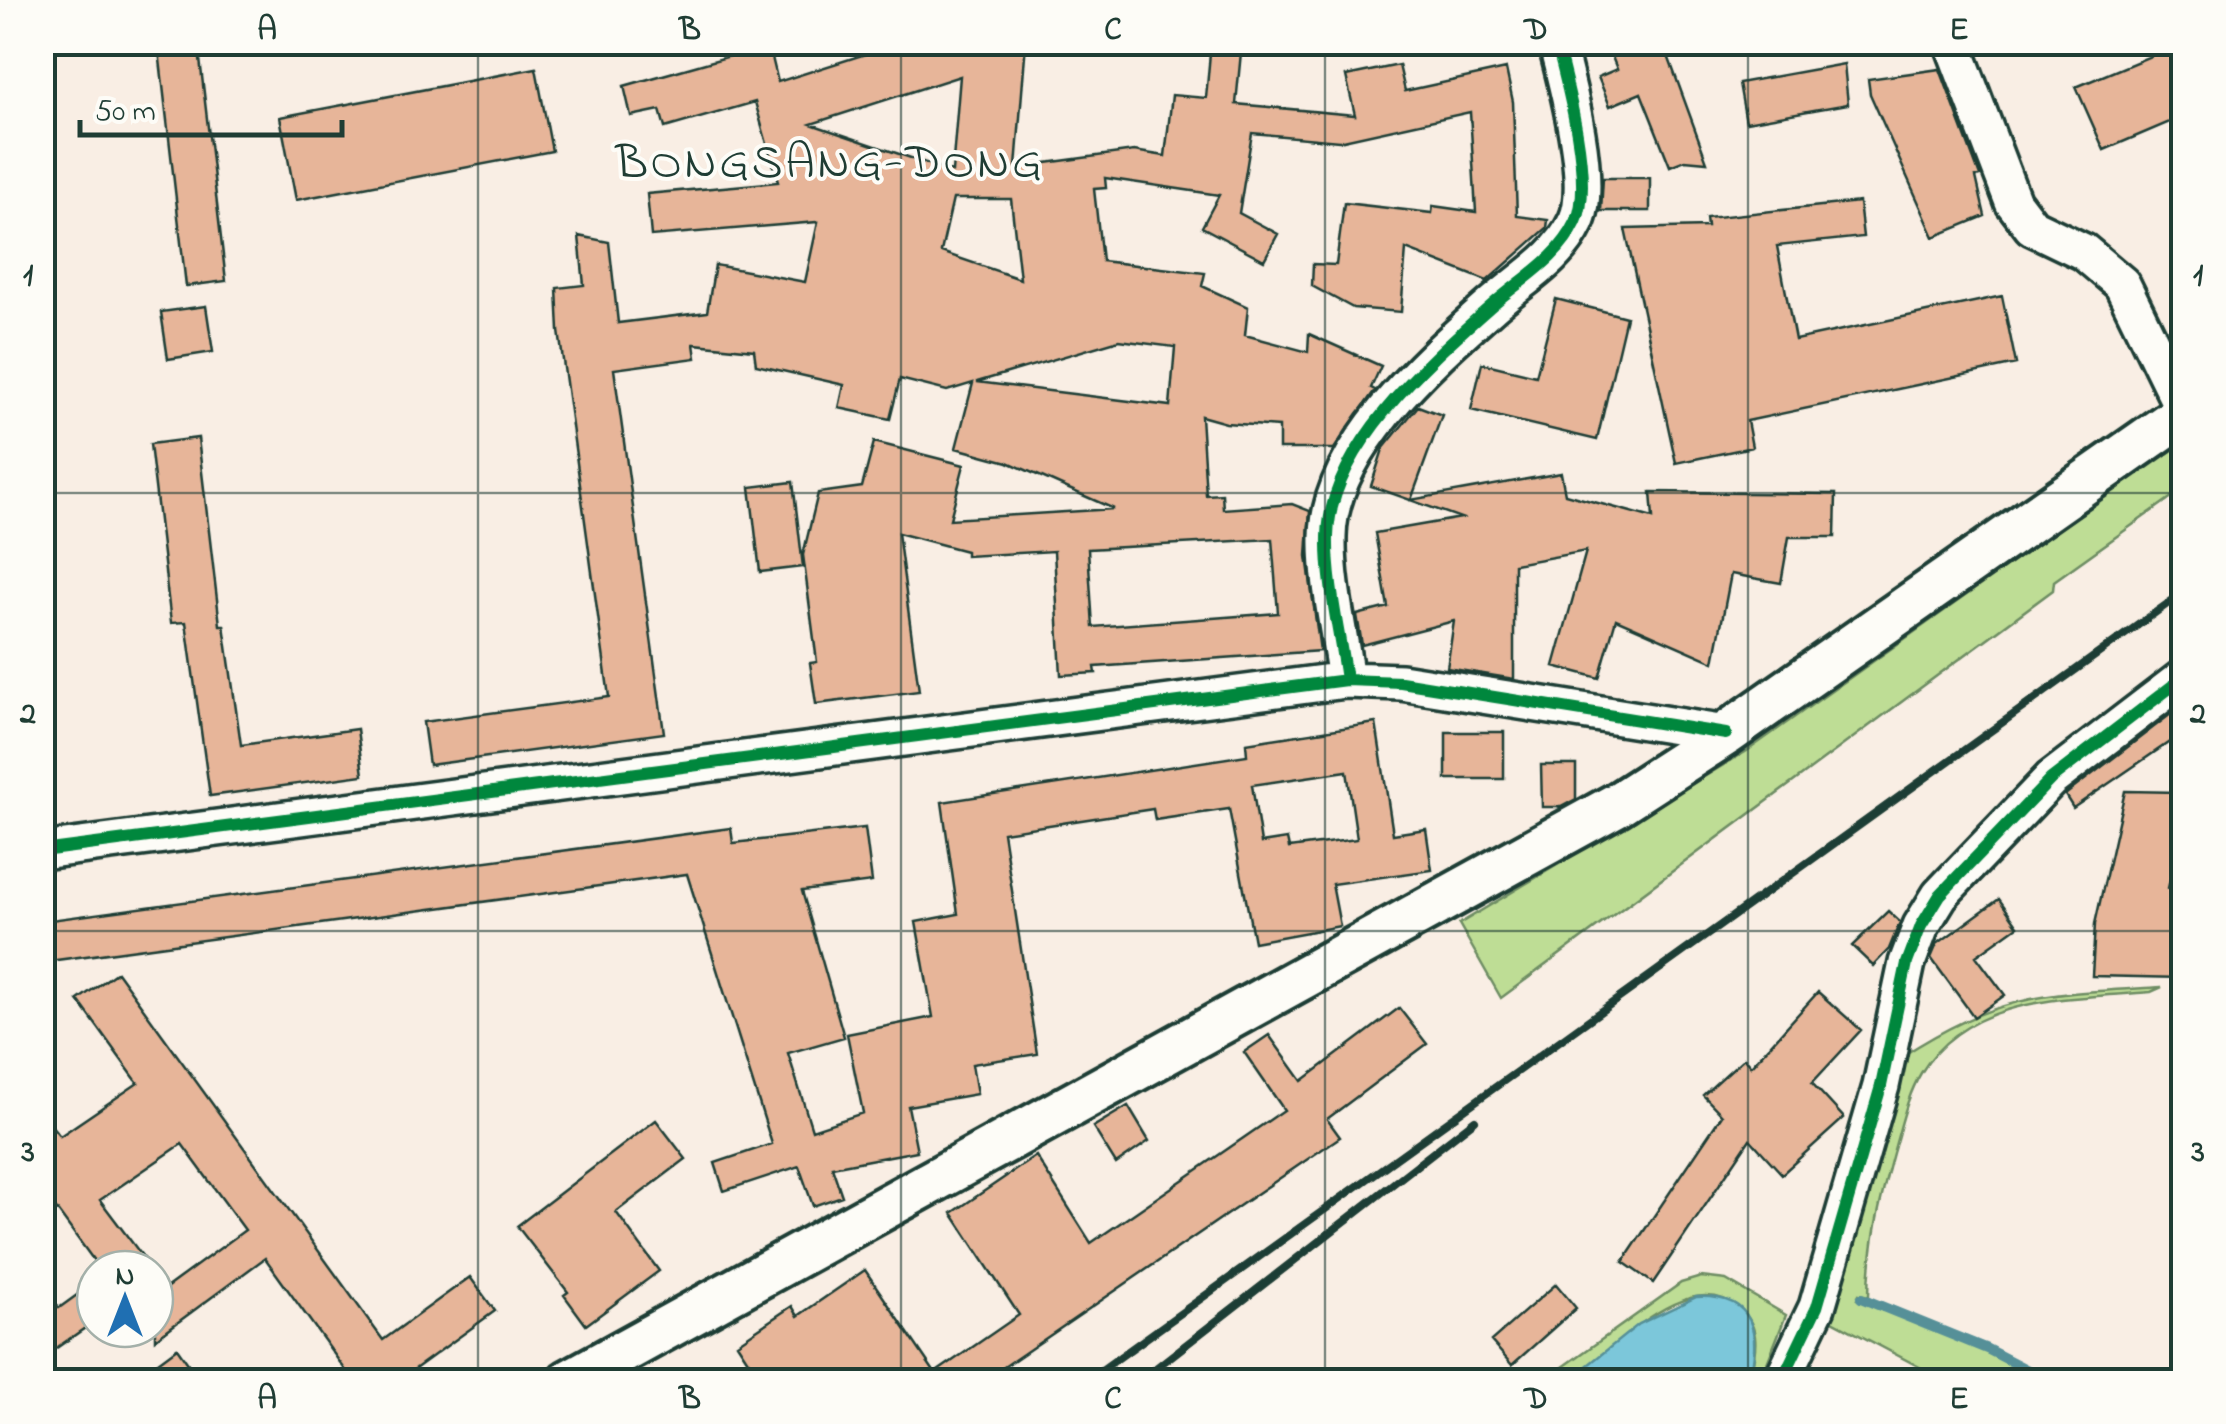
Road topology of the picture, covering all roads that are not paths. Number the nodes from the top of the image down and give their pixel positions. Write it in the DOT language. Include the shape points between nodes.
graph roads {
  1 [pos="1556,42"];
  2 [pos="1952,42"];
  3 [pos="2184,412"];
  4 [pos="2184,678"];
  5 [pos="1346,680"];
  6 [pos="1726,734"];
  7 [pos="42,851"];
  8 [pos="568,1382"];
  9 [pos="1781,1382"];
  1 -- 5 [label="street" via="1580,135 1578,218 1552,258 1407,380 1346,470 1328,534"];
  2 -- 3 [label="street" via="2013,202 2032,226 2084,252 2122,284"];
  3 -- 6 [label="main road"];
  4 -- 9 [label="street" via="2052,779 1940,894 1920,926 1817,1307"];
  5 -- 6 [label="street" via="1401,682"];
  5 -- 7 [label="street"];
  6 -- 8 [label="main road" via="1618,804"];
}
